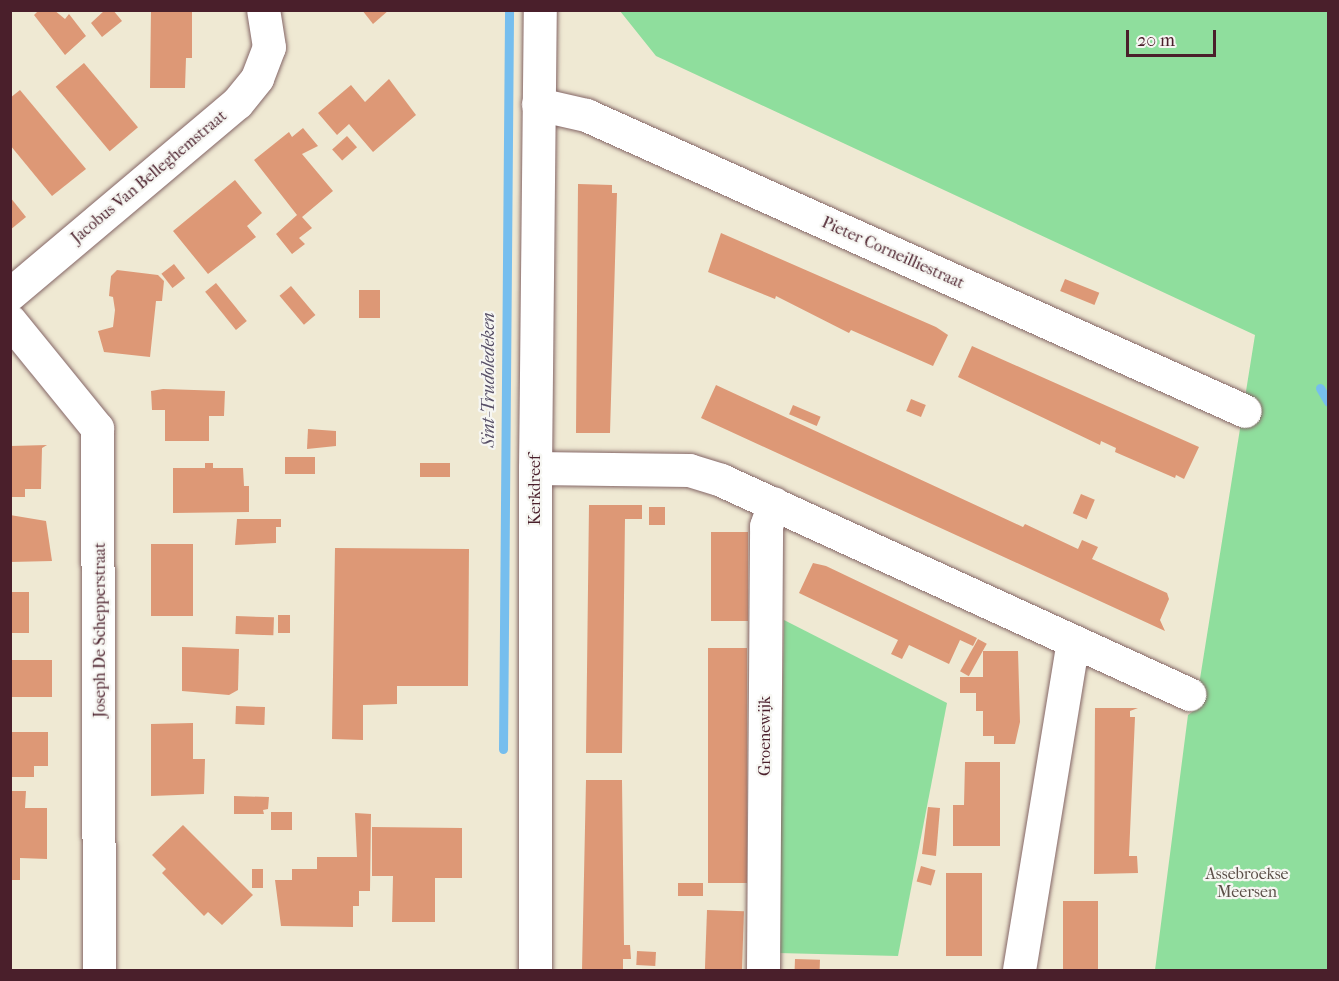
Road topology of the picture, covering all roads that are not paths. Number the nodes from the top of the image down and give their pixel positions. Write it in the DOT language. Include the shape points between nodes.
graph roads {
  1 [pos="263,10"];
  2 [pos="540,10"];
  3 [pos="538,104"];
  4 [pos="10,294"];
  5 [pos="10,321"];
  6 [pos="1245,411"];
  7 [pos="535,468"];
  8 [pos="774,503"];
  9 [pos="1073,640"];
  10 [pos="1189,694"];
  11 [pos="99,970"];
  12 [pos="535,970"];
  13 [pos="763,970"];
  14 [pos="1019,970"];
  1 -- 4 [label="street, Jacobus Van Belleghemstraat" via="269,47 256,78 237,103"];
  2 -- 3 [label="street, Kerkdreef"];
  3 -- 6 [label="street, Pieter Corneilliestraat" via="586,115"];
  3 -- 7 [label="street, Kerkdreef"];
  5 -- 11 [label="street, Joseph De Schepperstraat" via="97,428"];
  7 -- 8 [label="street" via="689,470"];
  7 -- 12 [label="street, Kerkdreef"];
  8 -- 9 [label="street"];
  8 -- 13 [label="street, Groenewijk" via="766,526"];
  9 -- 10 [label="street"];
  9 -- 14 [label="street"];
}
